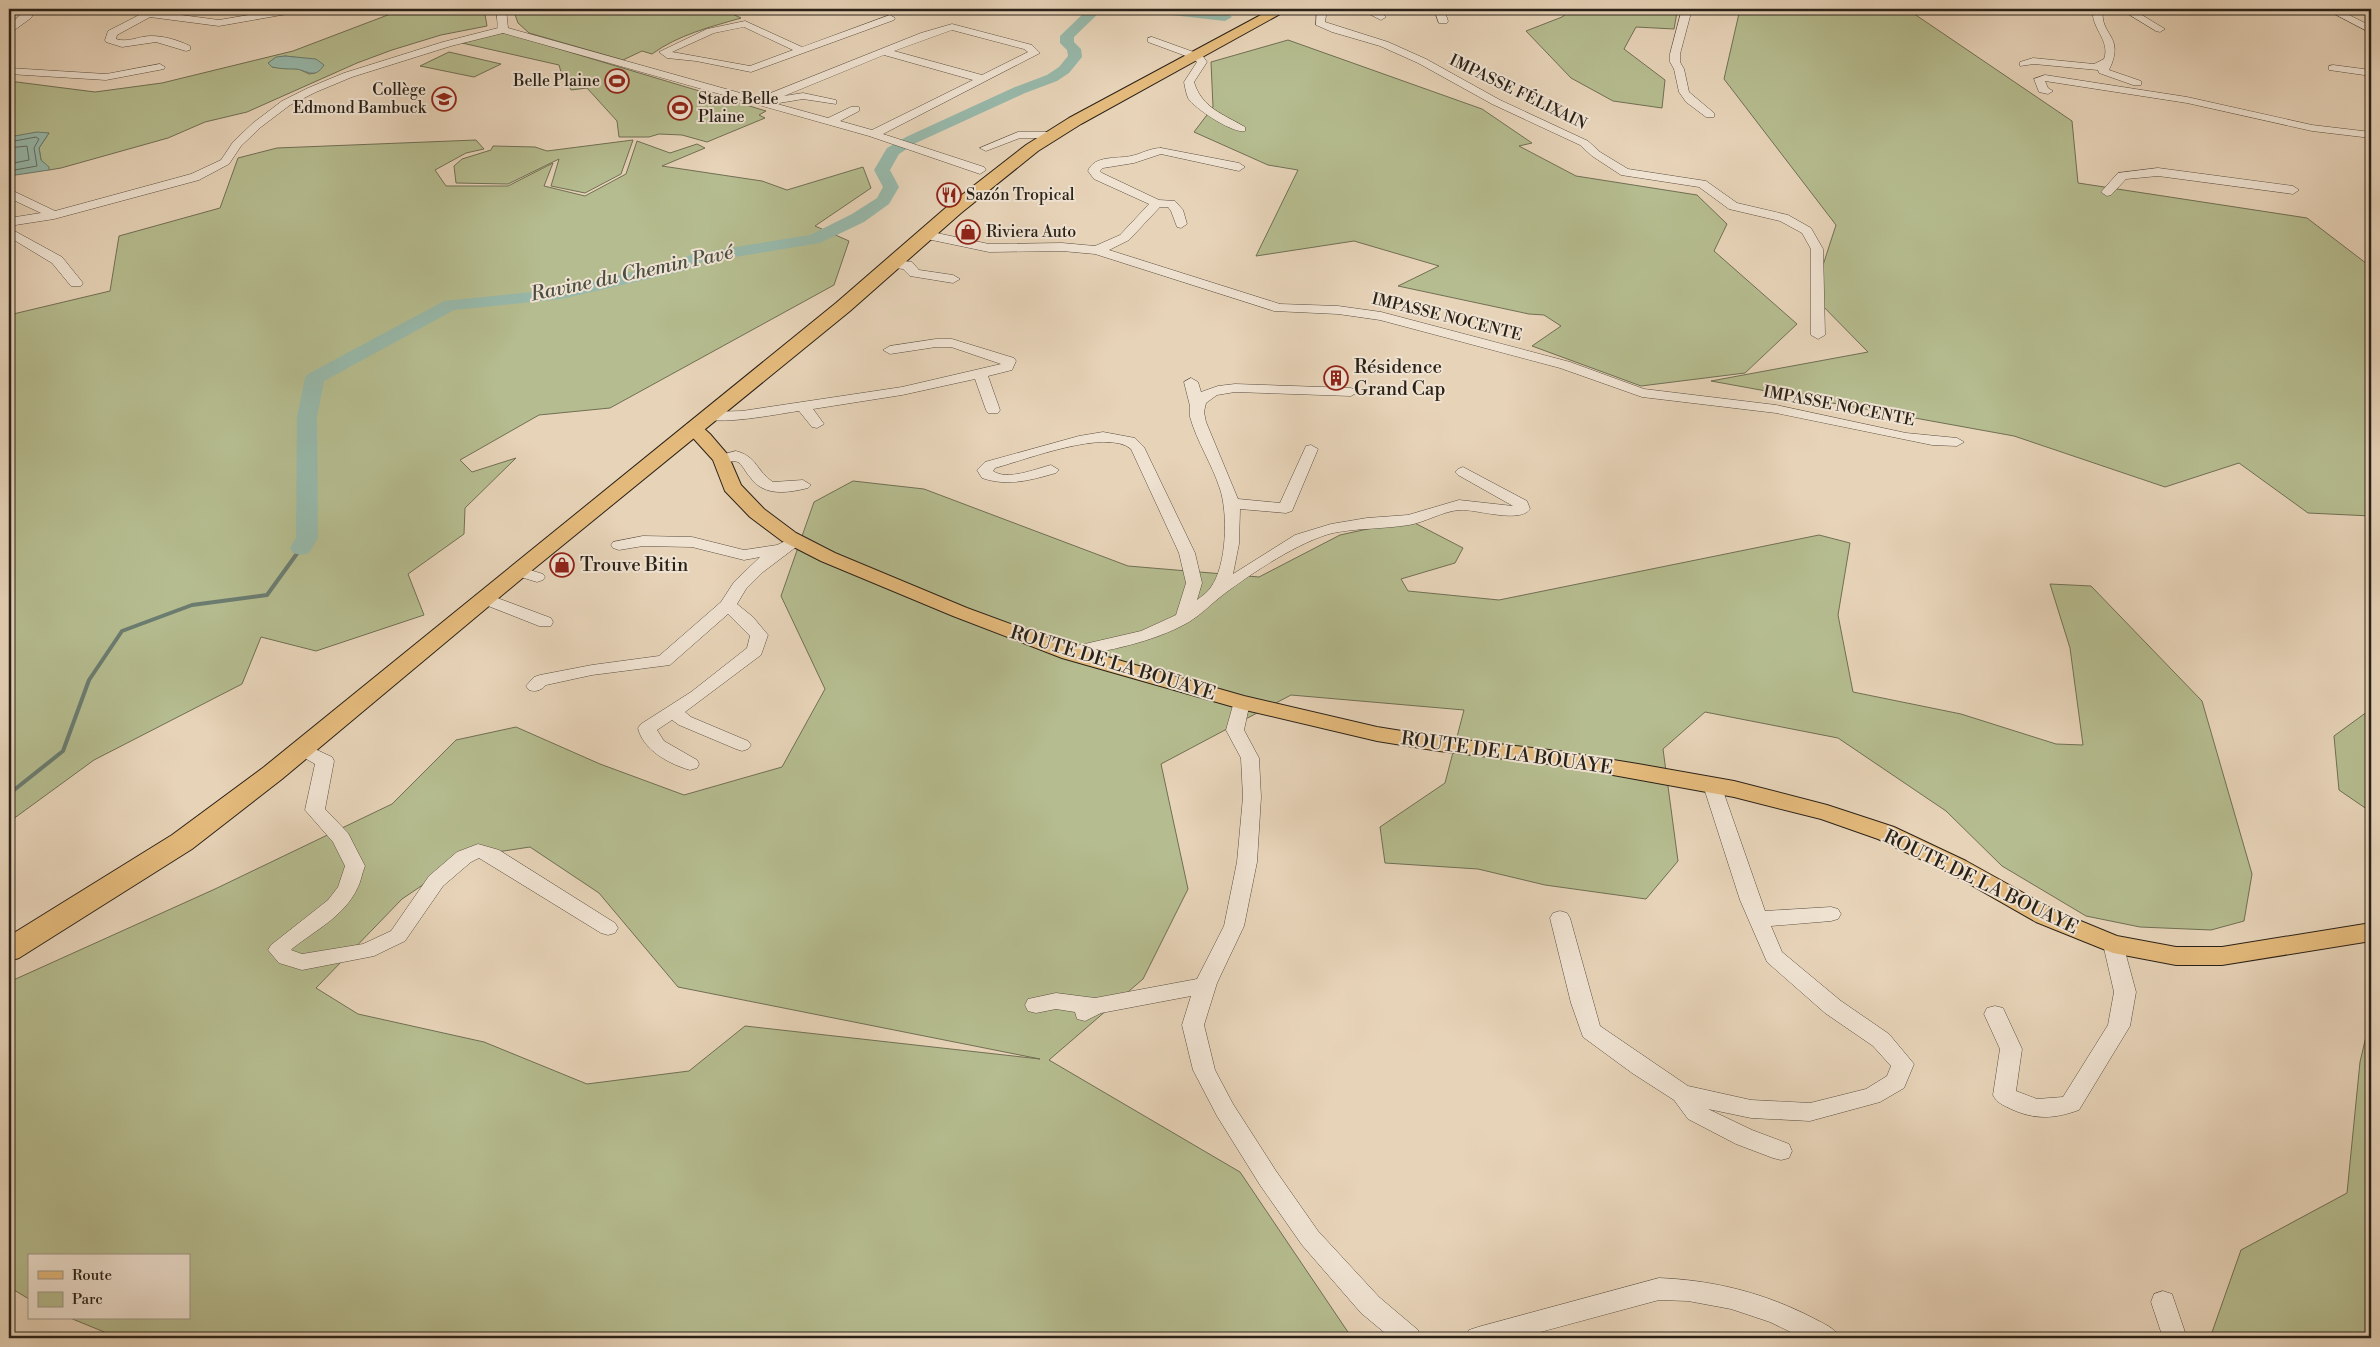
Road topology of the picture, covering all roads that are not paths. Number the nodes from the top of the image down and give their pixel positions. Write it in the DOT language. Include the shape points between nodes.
graph roads {
  1 [pos="31,9"];
  2 [pos="313,9"];
  3 [pos="501,9"];
  4 [pos="1284,9"];
  5 [pos="1322,9"];
  6 [pos="1373,9"];
  7 [pos="1439,9"];
  8 [pos="1687,9"];
  9 [pos="2098,9"];
  10 [pos="2125,9"];
  11 [pos="2330,9"];
  12 [pos="289,10"];
  13 [pos="145,12"];
  14 [pos="215,12"];
  15 [pos="174,16"];
  16 [pos="890,18"];
  17 [pos="1381,18"];
  18 [pos="1442,21"];
  19 [pos="2160,29"];
  20 [pos="503,30"];
  21 [pos="2371,30"];
  22 [pos="9,31"];
  23 [pos="1152,40"];
  24 [pos="186,48"];
  25 [pos="801,50"];
  26 [pos="885,52"];
  27 [pos="667,54"];
  28 [pos="1196,57"];
  29 [pos="2108,61"];
  30 [pos="2024,64"];
  31 [pos="160,67"];
  32 [pos="2333,68"];
  33 [pos="641,69"];
  34 [pos="9,71"];
  35 [pos="2371,73"];
  36 [pos="983,79"];
  37 [pos="2179,89"];
  38 [pos="786,90"];
  39 [pos="2048,91"];
  40 [pos="798,96"];
  41 [pos="832,102"];
  42 [pos="763,103"];
  43 [pos="855,109"];
  44 [pos="1710,116"];
  45 [pos="829,122"];
  46 [pos="1241,129"];
  47 [pos="873,134"];
  48 [pos="1052,135"];
  49 [pos="2371,135"];
  50 [pos="986,148"];
  51 [pos="1239,167"];
  52 [pos="981,178"];
  53 [pos="2293,190"];
  54 [pos="2107,192"];
  55 [pos="9,193"];
  56 [pos="1157,203"];
  57 [pos="54,215"];
  58 [pos="9,222"];
  59 [pos="1181,224"];
  60 [pos="933,230"];
  61 [pos="9,232"];
  62 [pos="1096,250"];
  63 [pos="894,264"];
  64 [pos="953,279"];
  65 [pos="76,282"];
  66 [pos="1818,335"];
  67 [pos="890,350"];
  68 [pos="980,374"];
  69 [pos="1191,382"];
  70 [pos="1350,392"];
  71 [pos="804,407"];
  72 [pos="1198,408"];
  73 [pos="993,410"];
  74 [pos="700,422"];
  75 [pos="817,424"];
  76 [pos="1958,442"];
  77 [pos="1312,449"];
  78 [pos="722,459"];
  79 [pos="1051,470"];
  80 [pos="1463,472"];
  81 [pos="803,485"];
  82 [pos="1230,502"];
  83 [pos="619,545"];
  84 [pos="788,545"];
  85 [pos="1216,592"];
  86 [pos="484,598"];
  87 [pos="728,605"];
  88 [pos="1184,618"];
  89 [pos="545,622"];
  90 [pos="1069,652"];
  91 [pos="535,686"];
  92 [pos="1242,702"];
  93 [pos="673,711"];
  94 [pos="742,745"];
  95 [pos="302,749"];
  96 [pos="690,764"];
  97 [pos="1712,785"];
  98 [pos="1831,914"];
  99 [pos="1560,918"];
  100 [pos="1758,919"];
  101 [pos="608,928"];
  102 [pos="2371,932"];
  103 [pos="2113,944"];
  104 [pos="9,950"];
  105 [pos="1205,986"];
  106 [pos="1036,1005"];
  107 [pos="1995,1014"];
  108 [pos="1682,1094"];
  109 [pos="1781,1151"];
  110 [pos="2163,1302"];
  111 [pos="1409,1338"];
  112 [pos="1478,1338"];
  113 [pos="1827,1338"];
  114 [pos="2175,1338"];
  1 -- 22 [label="street"];
  2 -- 12 [label="street"];
  3 -- 20 [label="street"];
  4 -- 28 [label="highway"];
  5 -- 66 [label="street, IMPASSE FÉLIXAIN" via="1320,23 1326,27 1368,38 1422,62 1496,102 1584,143 1625,172 1702,184 1733,206 1784,218 1807,231 1817,249"];
  6 -- 17 [label="street"];
  7 -- 18 [label="street"];
  8 -- 44 [label="street" via="1674,54 1684,92"];
  9 -- 29 [label="street" via="2098,20 2110,49"];
  10 -- 19 [label="street"];
  11 -- 21 [label="street"];
  12 -- 15 [label="street" via="219,23"];
  13 -- 15 [label="street"];
  13 -- 24 [label="street" via="114,31 110,40 133,44 150,39 173,42"];
  14 -- 15 [label="street" via="186,12"];
  16 -- 25 [label="street"];
  20 -- 33 [label="street"];
  20 -- 57 [label="street" via="348,75 312,90 286,103 257,125 236,144 226,162 195,177"];
  23 -- 28 [label="street"];
  25 -- 27 [label="street" via="751,69"];
  25 -- 27 [label="street" via="745,24 710,31 664,52"];
  26 -- 36 [label="street"];
  26 -- 36 [label="street" via="952,27 1028,47 1035,53"];
  26 -- 38 [label="street"];
  27 -- 33 [label="street"];
  28 -- 46 [label="street" via="1202,62 1189,82 1193,98 1204,109"];
  28 -- 48 [label="highway"];
  28 -- 60 [label="highway" via="1043,143"];
  29 -- 30 [label="street" via="2096,67"];
  29 -- 37 [label="street" via="2103,72 2113,76"];
  31 -- 34 [label="street" via="98,78"];
  32 -- 35 [label="street"];
  33 -- 42 [label="street"];
  36 -- 47 [label="street"];
  38 -- 40 [label="street"];
  38 -- 42 [label="street"];
  39 -- 49 [label="street" via="2042,90 2039,80 2045,78 2171,97 2312,128"];
  40 -- 41 [label="street"];
  40 -- 42 [label="street"];
  42 -- 45 [label="street"];
  43 -- 45 [label="street"];
  45 -- 47 [label="street"];
  47 -- 52 [label="street"];
  48 -- 50 [label="street" via="1018,135"];
  48 -- 52 [label="highway" via="998,171"];
  51 -- 56 [label="street" via="1153,151 1095,168 1098,176"];
  52 -- 60 [label="highway"];
  53 -- 54 [label="street" via="2158,172 2122,176"];
  55 -- 57 [label="street"];
  56 -- 59 [label="street" via="1171,204 1177,210"];
  56 -- 62 [label="street" via="1135,229 1115,245"];
  57 -- 58 [label="street"];
  60 -- 62 [label="street, IMPASSE NOCENTE" via="989,248"];
  60 -- 63 [label="highway"];
  61 -- 65 [label="street" via="57,260"];
  62 -- 76 [label="street, IMPASSE NOCENTE" via="1279,308 1338,310 1381,316 1565,365 1642,393 1776,409 1906,437"];
  63 -- 64 [label="street" via="907,265 915,273"];
  63 -- 74 [label="highway"];
  67 -- 68 [label="street" via="952,343 1009,361 1007,367"];
  68 -- 71 [label="street"];
  68 -- 73 [label="street"];
  69 -- 72 [label="street"];
  70 -- 72 [label="street" via="1221,389 1208,394"];
  71 -- 74 [label="street"];
  71 -- 75 [label="street"];
  72 -- 82 [label="street" via="1200,424"];
  74 -- 78 [label="main road, ROUTE DE LA BOUAYE" via="704,438"];
  74 -- 86 [label="highway" via="527,574"];
  77 -- 82 [label="street" via="1286,508"];
  78 -- 81 [label="street" via="736,456 745,459 766,487"];
  78 -- 84 [label="main road, ROUTE DE LA BOUAYE" via="732,487"];
  79 -- 88 [label="street" via="1010,480 987,475 985,470 1103,436 1130,441 1137,447 1187,553 1194,583"];
  80 -- 85 [label="street" via="1521,504 1522,509 1460,505 1409,520 1331,529 1301,538"];
  82 -- 85 [label="street" via="1232,543 1226,574"];
  83 -- 84 [label="street" via="642,541 692,542 744,555"];
  84 -- 87 [label="street" via="745,579"];
  84 -- 90 [label="main road, ROUTE DE LA BOUAYE" via="828,557 1017,635"];
  85 -- 88 [label="street"];
  86 -- 89 [label="street"];
  86 -- 95 [label="highway"];
  87 -- 91 [label="street" via="664,661 592,670 540,681"];
  87 -- 93 [label="street" via="759,635 755,651"];
  88 -- 90 [label="street" via="1162,630 1123,642"];
  90 -- 92 [label="main road, ROUTE DE LA BOUAYE"];
  92 -- 97 [label="main road, ROUTE DE LA BOUAYE" via="1358,730 1439,744 1558,758"];
  92 -- 105 [label="street" via="1235,730 1250,758 1252,797 1247,862 1234,926"];
  93 -- 94 [label="street" via="685,721"];
  93 -- 96 [label="street" via="646,728 647,735 652,742"];
  95 -- 101 [label="street" via="325,761 315,810 341,838 355,866 347,889 326,912 278,950 286,958 302,962 367,952 398,936 436,881 464,857 478,851 492,855"];
  95 -- 104 [label="highway" via="182,842"];
  97 -- 100 [label="street"];
  97 -- 103 [label="main road, ROUTE DE LA BOUAYE" via="1811,808 1886,833 1958,867 2045,916"];
  98 -- 100 [label="street"];
  99 -- 108 [label="street" via="1591,1031 1640,1068"];
  100 -- 108 [label="street" via="1774,957 1833,1007 1881,1040 1903,1064 1896,1082 1872,1096 1810,1112 1751,1109"];
  102 -- 103 [label="main road, ROUTE DE LA BOUAYE" via="2222,956 2176,956"];
  103 -- 107 [label="street" via="2125,992 2119,1026 2071,1104 2051,1110 2028,1108 2004,1095 2011,1049"];
  105 -- 106 [label="street" via="1090,1010 1056,1001"];
  105 -- 111 [label="street" via="1193,1025 1204,1070 1225,1110 1310,1238 1370,1305"];
  108 -- 109 [label="street" via="1696,1113"];
  110 -- 114 [label="street"];
  112 -- 113 [label="street" via="1660,1289 1683,1289 1772,1310"];
}
